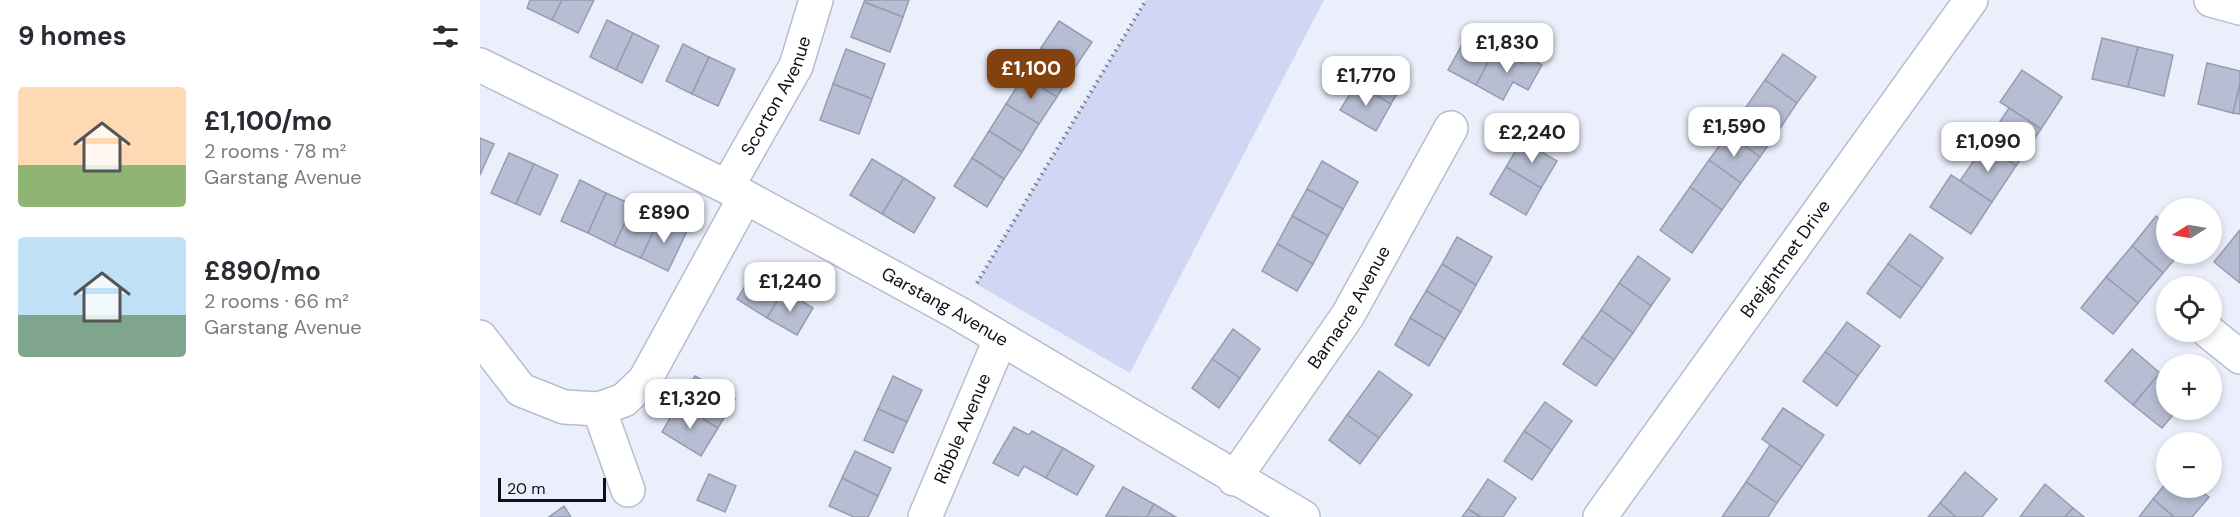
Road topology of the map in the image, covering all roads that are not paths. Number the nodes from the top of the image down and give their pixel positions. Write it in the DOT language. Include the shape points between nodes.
graph roads {
  1 [pos="816,0"];
  2 [pos="1971,0"];
  3 [pos="2211,0"];
  4 [pos="2240,8"];
  5 [pos="480,65"];
  6 [pos="1451,128"];
  7 [pos="736,192"];
  8 [pos="480,338"];
  9 [pos="1000,340"];
  10 [pos="2222,342"];
  11 [pos="2240,357"];
  12 [pos="599,409"];
  13 [pos="1234,479"];
  14 [pos="628,490"];
  15 [pos="926,517"];
  16 [pos="1303,517"];
  17 [pos="1600,517"];
  1 -- 7 [label="street, Scorton Avenue" via="796,66"];
  2 -- 17 [label="street, Breightmet Drive"];
  3 -- 4 [label="street"];
  5 -- 7 [label="street, Garstang Avenue"];
  6 -- 13 [label="street, Barnacre Avenue" via="1348,315"];
  7 -- 9 [label="street, Garstang Avenue"];
  7 -- 12 [label="street, Scorton Avenue" via="645,380 624,400"];
  8 -- 12 [label="street" via="521,390 564,407"];
  9 -- 13 [label="street, Garstang Avenue"];
  9 -- 15 [label="street, Ribble Avenue"];
  10 -- 11 [label="street"];
  12 -- 14 [label="street"];
  13 -- 16 [label="street, Garstang Avenue"];
}
